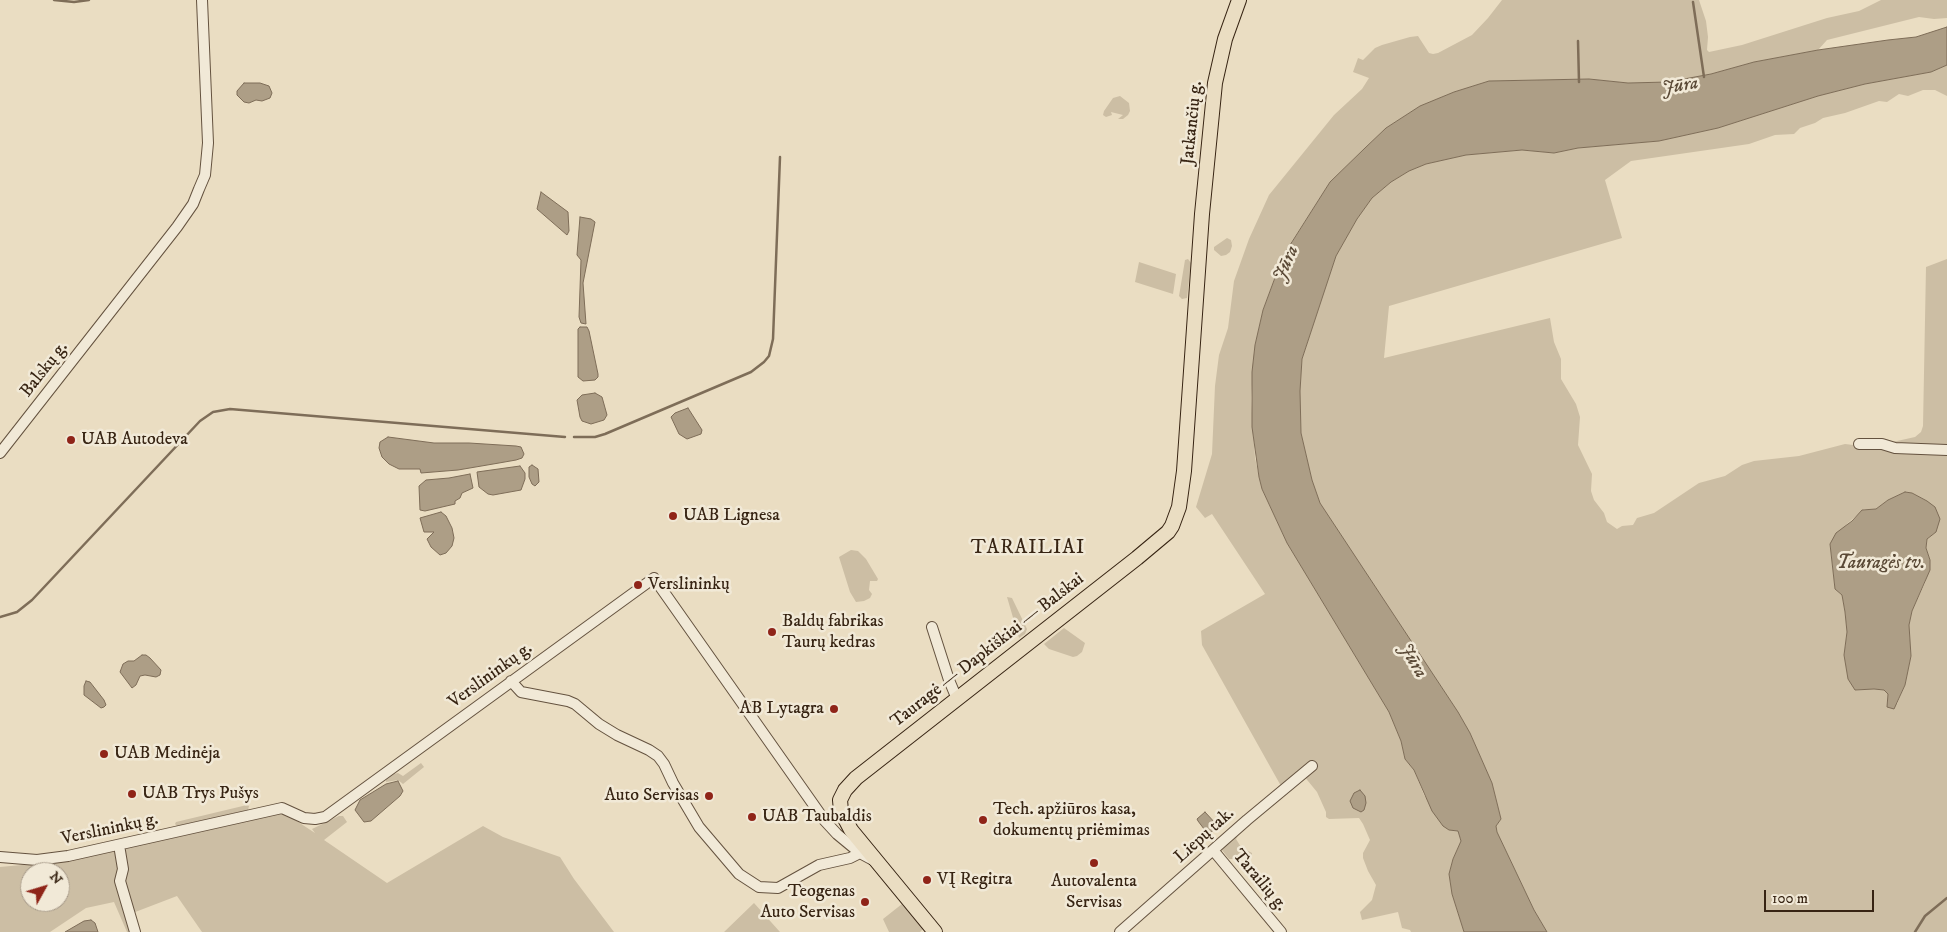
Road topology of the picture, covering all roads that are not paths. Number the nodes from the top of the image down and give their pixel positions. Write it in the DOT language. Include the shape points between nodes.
graph roads {
  1 [pos="202,0"];
  2 [pos="1239,0"];
  3 [pos="1199,252"];
  4 [pos="1859,444"];
  5 [pos="1947,450"];
  6 [pos="0,453"];
  7 [pos="932,627"];
  8 [pos="511,681"];
  9 [pos="957,698"];
  10 [pos="1312,766"];
  11 [pos="118,845"];
  12 [pos="1213,850"];
  13 [pos="860,853"];
  14 [pos="0,857"];
  15 [pos="874,860"];
  16 [pos="1279,931"];
  17 [pos="136,932"];
  18 [pos="935,932"];
  19 [pos="1120,932"];
  1 -- 6 [label="street, Balskų g." via="208,144 205,175 193,204"];
  2 -- 3 [label="main road, Jatkančių g." via="1225,39 1215,83"];
  3 -- 9 [label="main road, Tauragė — Dapkiškiai — Balskai" via="1184,471 1179,507 1172,526 1137,558"];
  4 -- 5 [label="street"];
  7 -- 9 [label="street"];
  8 -- 11 [label="street, Verslininkų g." via="325,817 304,818 282,808"];
  8 -- 13 [label="street" via="521,692 575,704 599,724 658,756 699,827 739,874 759,887 778,888 819,865"];
  8 -- 13 [label="street, Verslininkų g." via="654,578 806,797 837,834"];
  9 -- 15 [label="main road, Tauragė — Dapkiškiai — Balskai" via="845,790 840,800 842,816"];
  10 -- 12 [label="street, Liepų tak."];
  11 -- 14 [label="street, Verslininkų g." via="37,860"];
  11 -- 17 [label="street" via="122,858 120,881"];
  12 -- 16 [label="street, Tarailių g."];
  12 -- 19 [label="street, Liepų tak."];
  13 -- 15 [label="street, Verslininkų g."];
  15 -- 18 [label="main road"];
}
